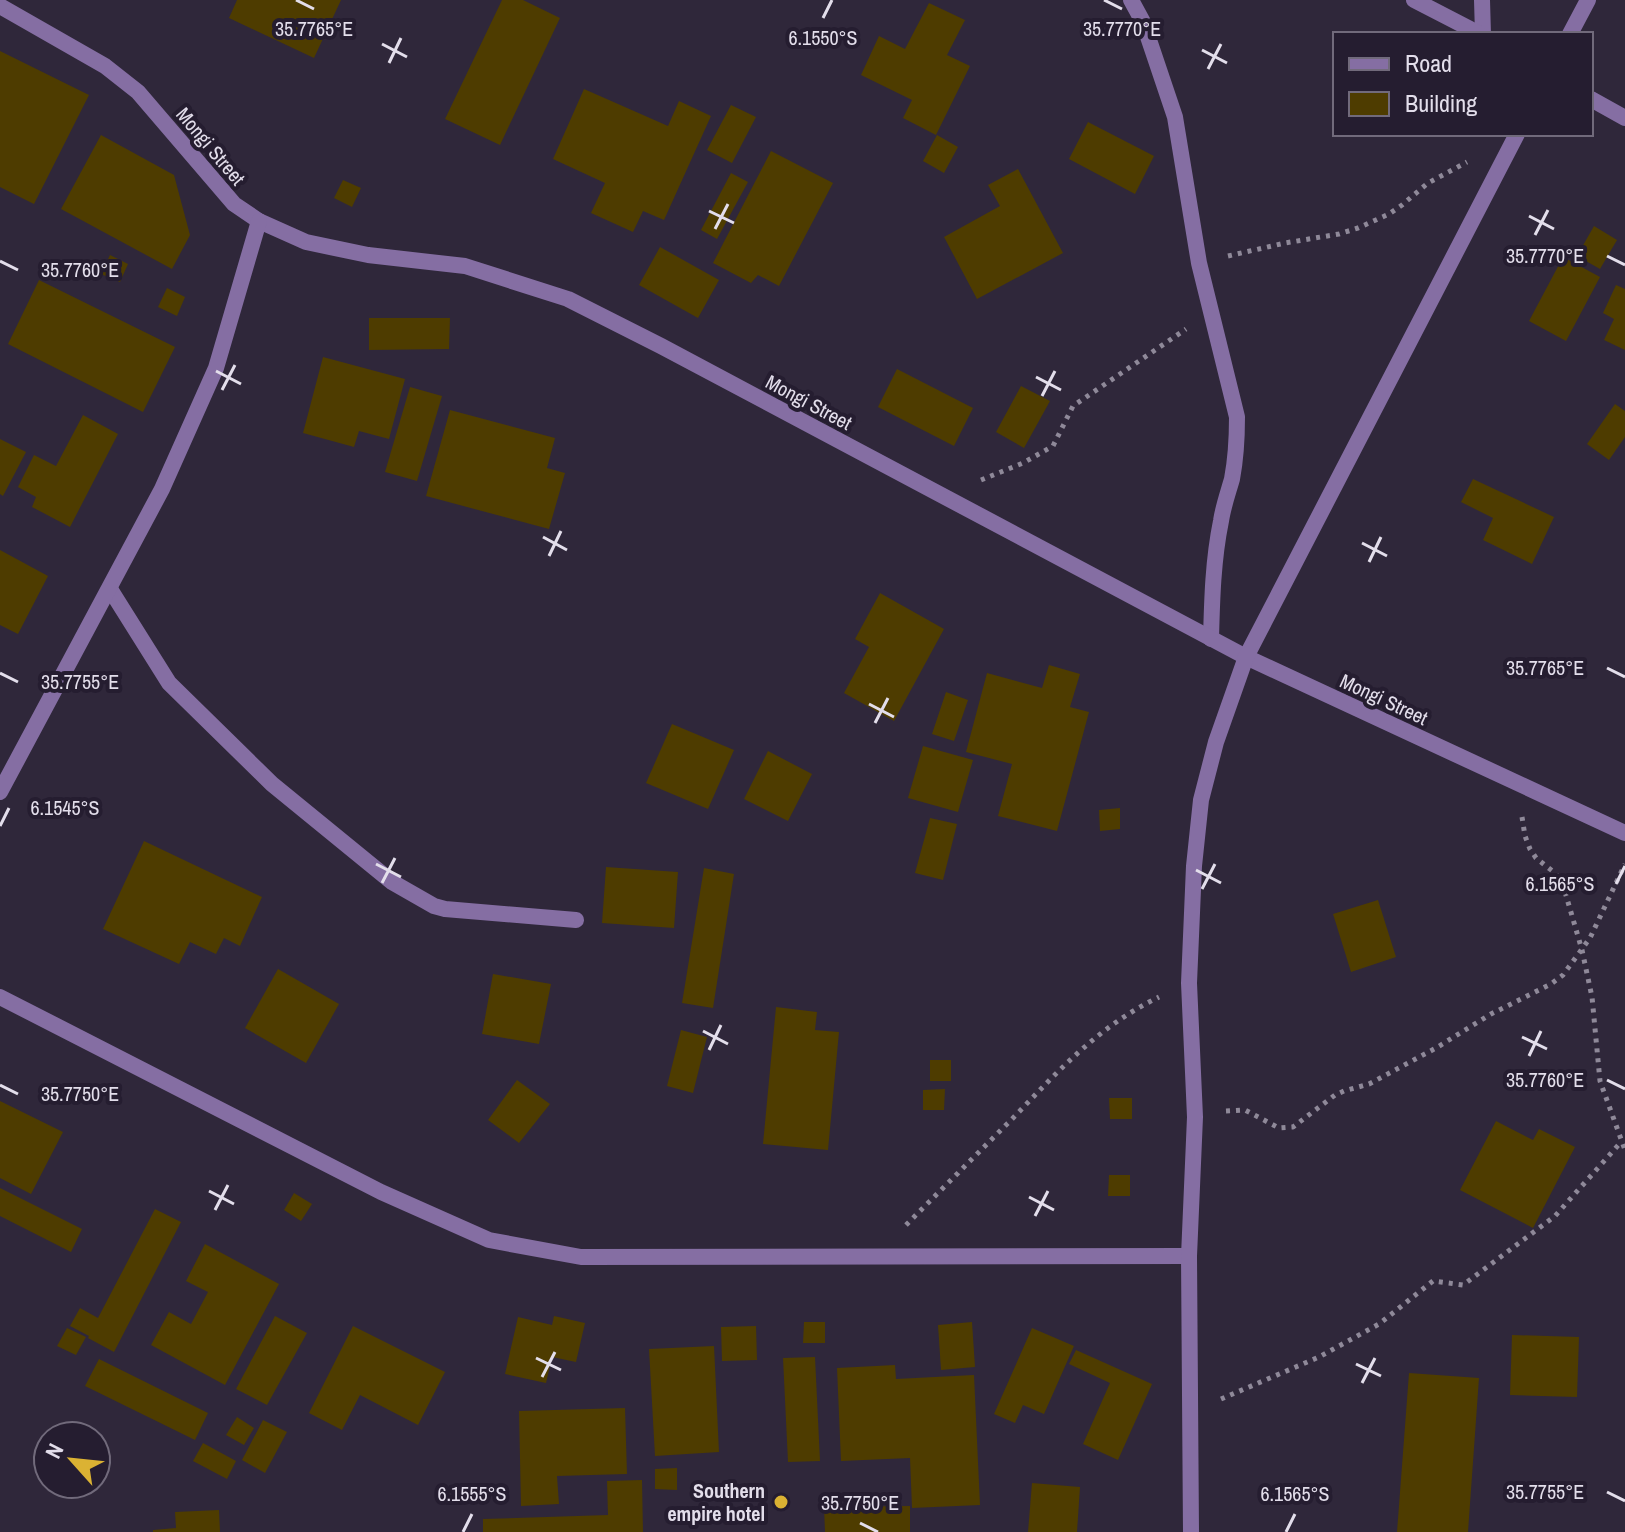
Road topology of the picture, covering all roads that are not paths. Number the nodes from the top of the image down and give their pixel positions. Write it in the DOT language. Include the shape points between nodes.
graph roads {
  1 [pos="1131,0"];
  2 [pos="1414,0"];
  3 [pos="1482,0"];
  4 [pos="1588,0"];
  5 [pos="0,6"];
  6 [pos="1478,32"];
  7 [pos="1482,32"];
  8 [pos="1571,32"];
  9 [pos="1593,100"];
  10 [pos="1625,118"];
  11 [pos="1515,136"];
  12 [pos="259,221"];
  13 [pos="110,589"];
  14 [pos="1211,639"];
  15 [pos="1246,657"];
  16 [pos="0,792"];
  17 [pos="1625,833"];
  18 [pos="576,920"];
  19 [pos="0,997"];
  20 [pos="1189,1256"];
  21 [pos="1191,1532"];
  1 -- 14 [label="street" via="1175,117 1199,263 1237,417 1232,476 1215,556"];
  2 -- 6 [label="street"];
  3 -- 7 [label="street"];
  4 -- 8 [label="street"];
  5 -- 12 [label="street, Mongi Street" via="105,66 138,92 234,204"];
  9 -- 10 [label="street"];
  11 -- 15 [label="street"];
  12 -- 13 [label="street" via="216,368"];
  12 -- 14 [label="street, Mongi Street" via="306,242 465,266 568,299"];
  13 -- 16 [label="street"];
  13 -- 18 [label="street" via="169,683 272,784 392,882 445,909"];
  14 -- 15 [label="street, Mongi Street"];
  15 -- 17 [label="street, Mongi Street"];
  15 -- 20 [label="street" via="1201,800 1194,866 1189,983 1195,1117"];
  19 -- 20 [label="street" via="381,1192 489,1240 581,1257"];
  20 -- 21 [label="street"];
}
